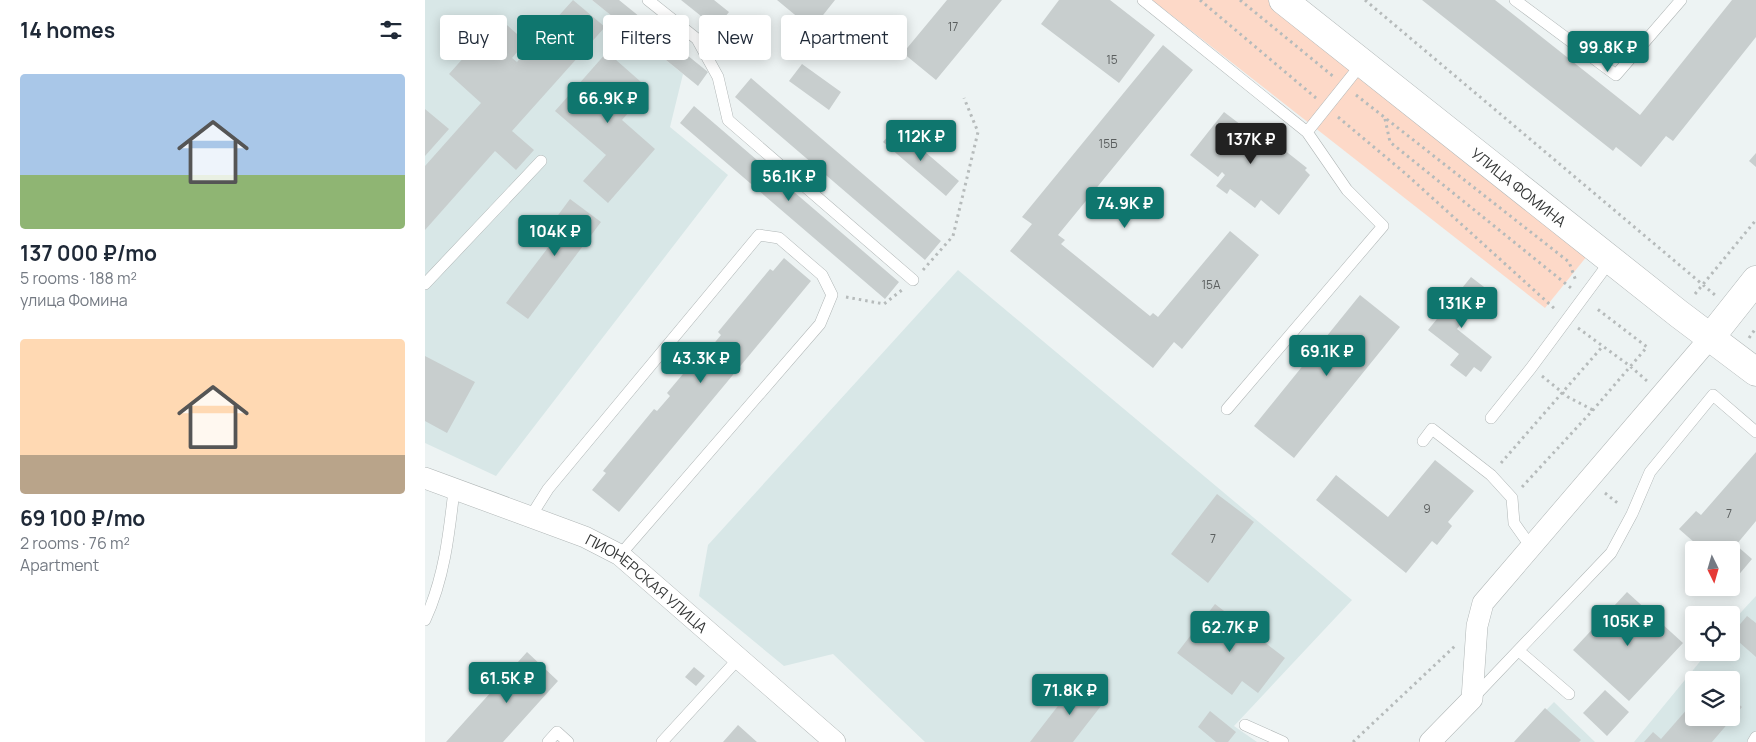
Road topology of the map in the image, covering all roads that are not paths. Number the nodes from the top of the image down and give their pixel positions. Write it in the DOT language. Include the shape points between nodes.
graph roads {
  1 [pos="648,0"];
  2 [pos="1143,0"];
  3 [pos="1283,0"];
  4 [pos="1515,0"];
  5 [pos="1681,0"];
  6 [pos="1363,62"];
  7 [pos="1307,132"];
  8 [pos="541,162"];
  9 [pos="1611,260"];
  10 [pos="913,280"];
  11 [pos="1756,280"];
  12 [pos="425,284"];
  13 [pos="1710,338"];
  14 [pos="1756,372"];
  15 [pos="1227,409"];
  16 [pos="1491,418"];
  17 [pos="1756,432"];
  18 [pos="1423,441"];
  19 [pos="425,478"];
  20 [pos="454,490"];
  21 [pos="531,516"];
  22 [pos="1531,547"];
  23 [pos="620,555"];
  24 [pos="425,620"];
  25 [pos="1519,651"];
  26 [pos="739,658"];
  27 [pos="1569,694"];
  28 [pos="1472,699"];
  29 [pos="1245,725"];
  30 [pos="1756,737"];
  31 [pos="1263,738"];
  32 [pos="548,742"];
  33 [pos="568,742"];
  34 [pos="662,742"];
  35 [pos="835,742"];
  36 [pos="1283,742"];
  37 [pos="1430,742"];
  38 [pos="1753,742"];
  1 -- 10 [label="lane" via="697,39 718,77 728,120"];
  2 -- 7 [label="lane"];
  3 -- 6 [label="main road, УЛИЦА ФОМИНА"];
  4 -- 5 [label="lane" via="1616,75"];
  6 -- 7 [label="lane"];
  6 -- 9 [label="main road, УЛИЦА ФОМИНА"];
  7 -- 15 [label="lane" via="1347,190 1383,226"];
  8 -- 12 [label="lane"];
  9 -- 13 [label="main road, УЛИЦА ФОМИНА"];
  9 -- 16 [label="lane"];
  11 -- 13 [label="main road"];
  13 -- 14 [label="main road, УЛИЦА ФОМИНА"];
  13 -- 22 [label="street"];
  17 -- 25 [label="lane" via="1713,395 1651,472 1611,553"];
  18 -- 22 [label="lane" via="1432,429 1491,475 1512,498 1513,523"];
  19 -- 20 [label="street, ПИОНЕРСКАЯ УЛИЦА"];
  20 -- 21 [label="street, ПИОНЕРСКАЯ УЛИЦА"];
  20 -- 24 [label="lane" via="449,540 435,598"];
  21 -- 23 [label="street, ПИОНЕРСКАЯ УЛИЦА"];
  21 -- 23 [label="lane" via="547,489 759,235 779,238 822,274 832,294 820,324"];
  22 -- 28 [label="street" via="1483,603 1477,626"];
  23 -- 26 [label="street, ПИОНЕРСКАЯ УЛИЦА"];
  25 -- 27 [label="lane"];
  25 -- 28 [label="lane"];
  26 -- 34 [label="lane"];
  26 -- 35 [label="street, ПИОНЕРСКАЯ УЛИЦА"];
  28 -- 37 [label="street"];
  29 -- 31 [label="lane"];
  30 -- 38 [label="lane"];
  31 -- 36 [label="lane"];
  32 -- 33 [label="lane" via="557,732"];
}
